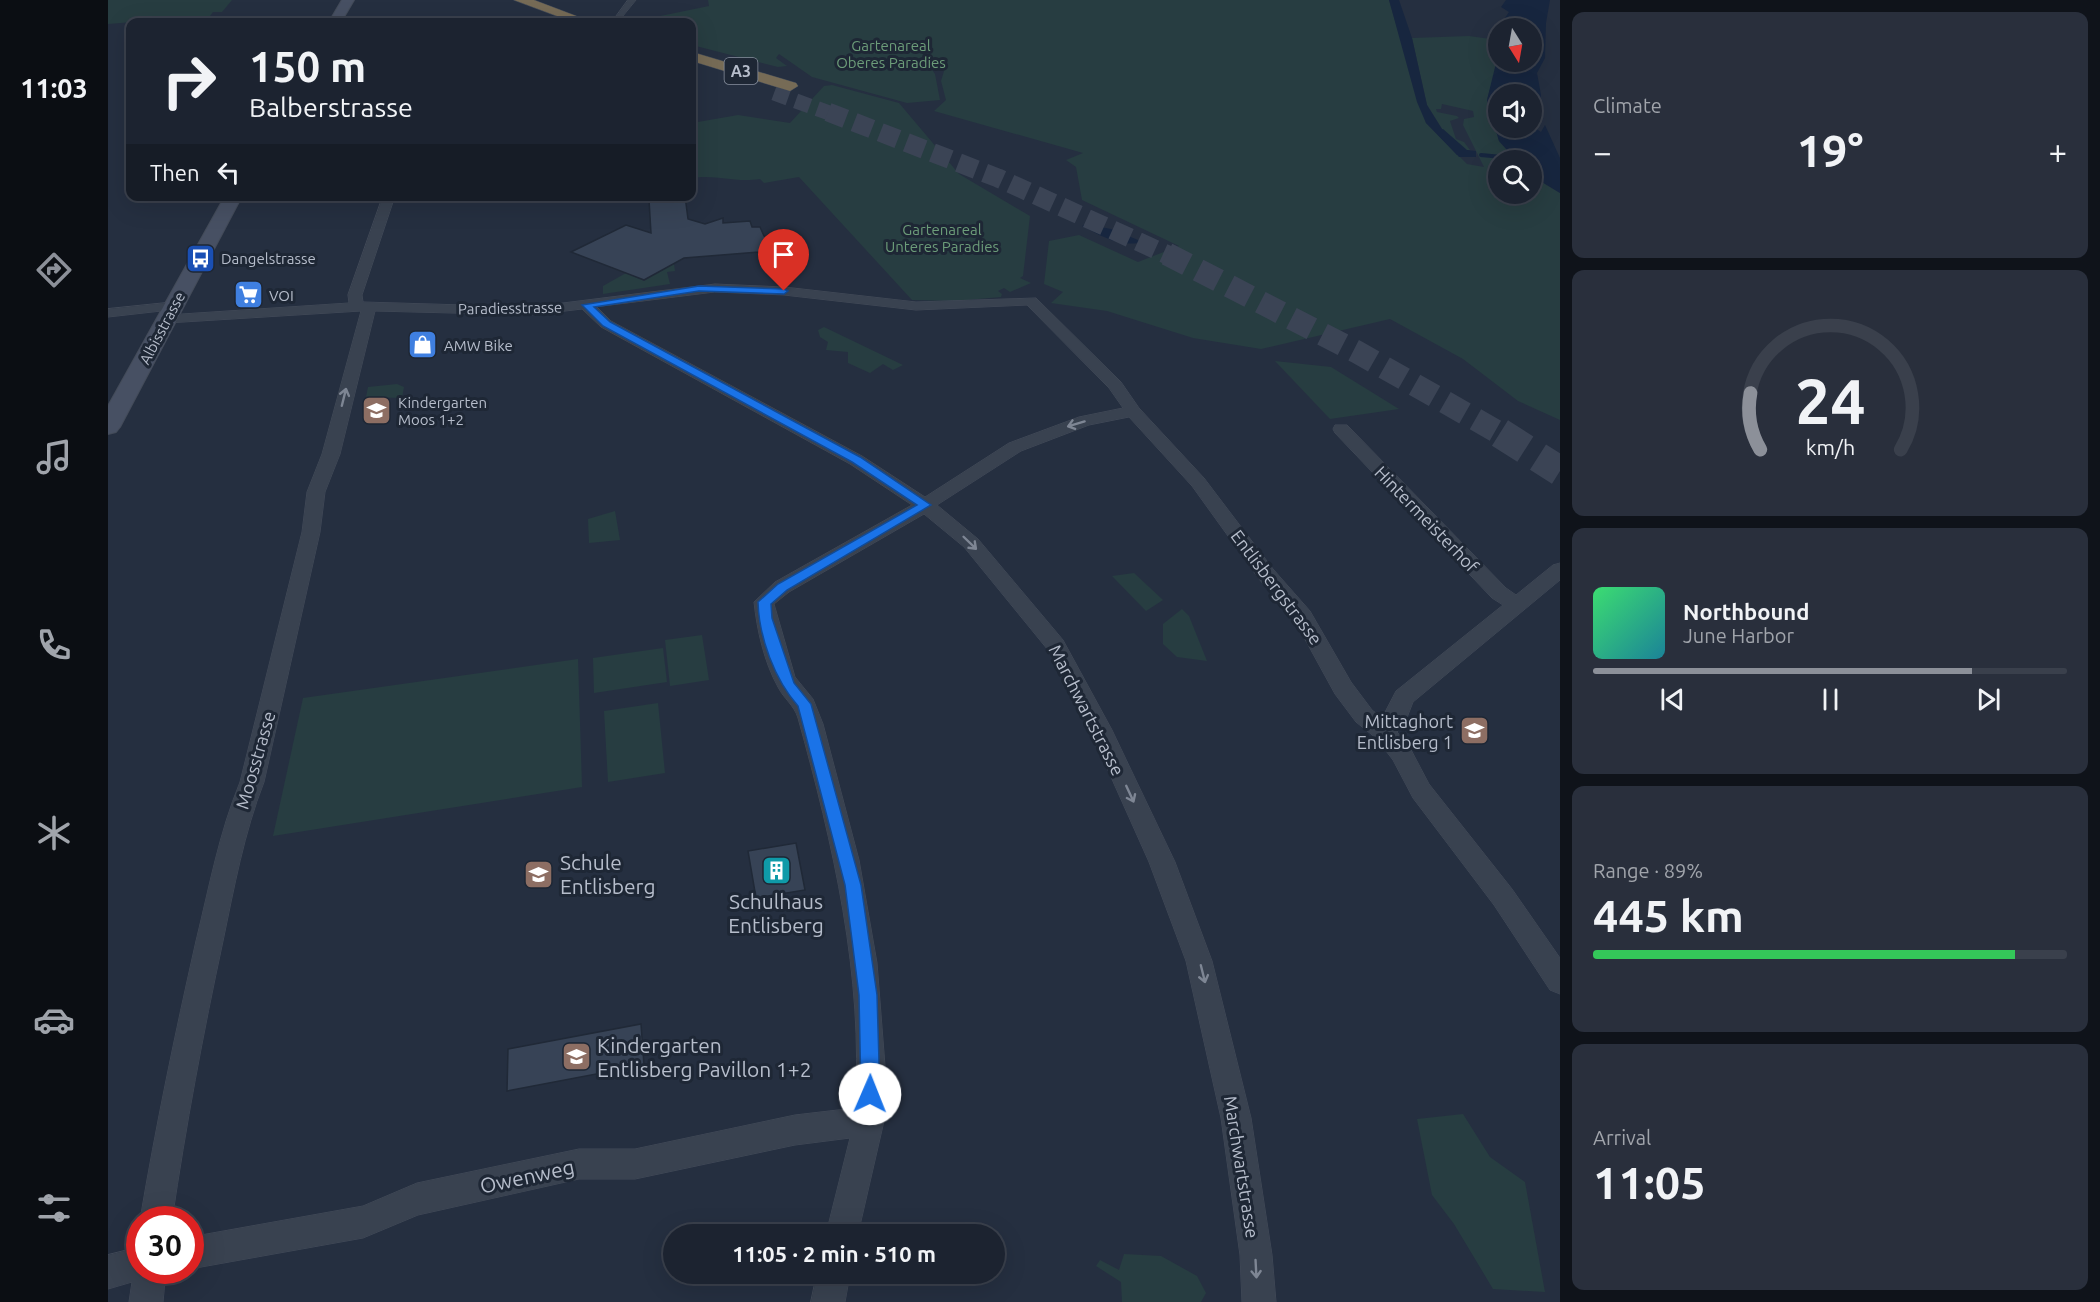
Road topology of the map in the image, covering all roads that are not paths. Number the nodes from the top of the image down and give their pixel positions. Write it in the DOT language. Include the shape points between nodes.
graph roads {
  1 [pos="348,0"];
  2 [pos="359,0"];
  3 [pos="521,0"];
  4 [pos="632,0"];
  5 [pos="531,3"];
  6 [pos="504,4"];
  7 [pos="337,18"];
  8 [pos="348,18"];
  9 [pos="543,18"];
  10 [pos="574,18"];
  11 [pos="617,18"];
  12 [pos="696,57"];
  13 [pos="696,68"];
  14 [pos="790,86"];
  15 [pos="774,93"];
  16 [pos="231,201"];
  17 [pos="386,201"];
  18 [pos="1030,301"];
  19 [pos="586,305"];
  20 [pos="362,306"];
  21 [pos="170,312"];
  22 [pos="108,313"];
  23 [pos="1133,411"];
  24 [pos="108,428"];
  25 [pos="1341,429"];
  26 [pos="925,505"];
  27 [pos="1560,570"];
  28 [pos="1517,605"];
  29 [pos="1384,732"];
  30 [pos="1551,953"];
  31 [pos="1560,981"];
  32 [pos="868,1121"];
  33 [pos="158,1206"];
  34 [pos="844,1224"];
  35 [pos="204,1250"];
  36 [pos="126,1267"];
  37 [pos="108,1272"];
  38 [pos="148,1284"];
  39 [pos="832,1284"];
  40 [pos="146,1302"];
  41 [pos="828,1302"];
  42 [pos="1259,1302"];
  1 -- 7 [label="main road"];
  2 -- 8 [label="main road"];
  3 -- 5 [label="highway"];
  4 -- 11 [label="street"];
  5 -- 10 [label="highway"];
  6 -- 9 [label="highway"];
  12 -- 14 [label="highway, A3"];
  13 -- 15 [label="highway, A3"];
  16 -- 21 [label="main road, Albisstrasse"];
  17 -- 20 [label="street" via="355,295"];
  18 -- 19 [label="street, Paradiesstrasse" via="916,306 784,291 715,288"];
  18 -- 23 [label="street, Entlisbergstrasse" via="1115,385"];
  19 -- 20 [label="street, Paradiesstrasse" via="531,311"];
  19 -- 26 [label="street, Marchwartstrasse" via="606,324 856,460"];
  20 -- 21 [label="street, Paradiesstrasse"];
  33 -- 20 [label="street, Moosstrasse, one-way" via="178,1083 218,904 277,686 311,532 311,512 321,472 331,454"];
  21 -- 22 [label="street, Paradiesstrasse"];
  21 -- 24 [label="main road, Albisstrasse"];
  23 -- 26 [label="street, one-way" via="1085,421 1015,447"];
  23 -- 29 [label="street, Entlisbergstrasse" via="1198,482 1273,583 1303,616 1344,688 1364,716"];
  25 -- 28 [label="street, Hintermeisterhof" via="1499,593"];
  26 -- 32 [label="street" via="782,587 764,602 765,618 788,685 804,704 853,885 868,995"];
  26 -- 42 [label="street, Marchwartstrasse, one-way" via="970,543 1056,645 1101,730 1175,891 1199,961 1236,1118"];
  27 -- 28 [label="street"];
  28 -- 29 [label="street" via="1404,697 1398,714"];
  29 -- 30 [label="street, Entlisbergstrasse" via="1403,756 1426,799"];
  30 -- 31 [label="street, Entlisbergstrasse"];
  32 -- 34 [label="street"];
  32 -- 35 [label="street, Owenweg" via="795,1130 635,1164 579,1164 417,1199 363,1222"];
  36 -- 37 [label="street"];
  38 -- 40 [label="street"];
  39 -- 41 [label="street"];
}
